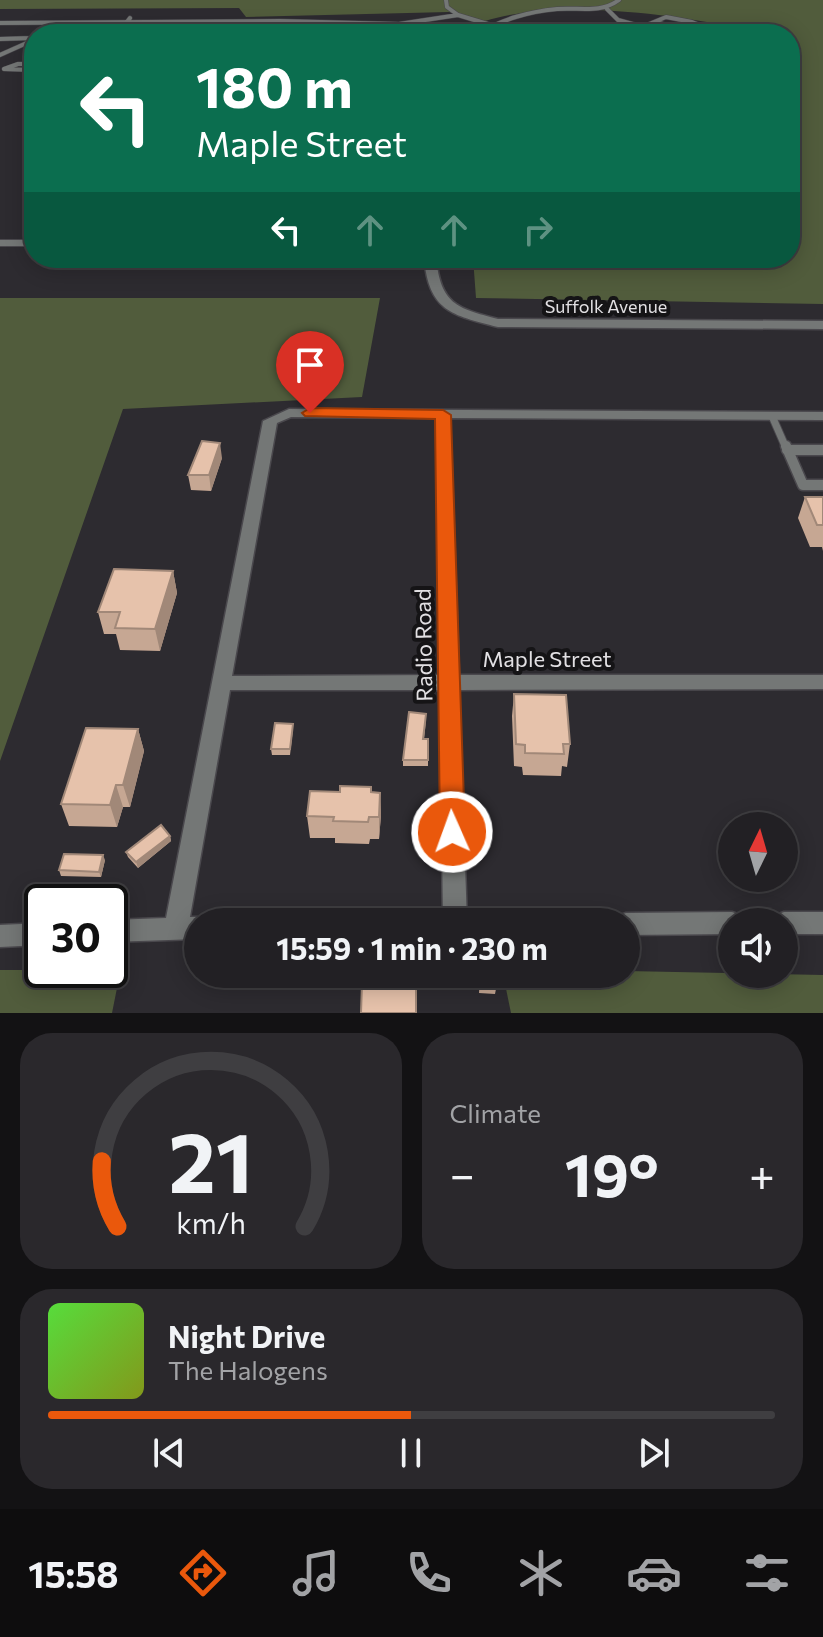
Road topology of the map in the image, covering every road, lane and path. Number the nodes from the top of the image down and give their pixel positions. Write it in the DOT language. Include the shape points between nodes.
graph roads {
  1 [pos="446,0"];
  2 [pos="619,0"];
  3 [pos="449,9"];
  4 [pos="607,9"];
  5 [pos="458,15"];
  6 [pos="429,20"];
  7 [pos="126,22"];
  8 [pos="655,22"];
  9 [pos="0,23"];
  10 [pos="26,23"];
  11 [pos="42,24"];
  12 [pos="339,24"];
  13 [pos="488,24"];
  14 [pos="494,24"];
  15 [pos="632,24"];
  16 [pos="650,24"];
  17 [pos="662,24"];
  18 [pos="694,24"];
  19 [pos="24,37"];
  20 [pos="0,39"];
  21 [pos="24,43"];
  22 [pos="0,46"];
  23 [pos="20,46"];
  24 [pos="0,55"];
  25 [pos="24,65"];
  26 [pos="24,68"];
  27 [pos="0,243"];
  28 [pos="24,243"];
  29 [pos="430,268"];
  30 [pos="823,325"];
  31 [pos="443,415"];
  32 [pos="772,416"];
  33 [pos="823,416"];
  34 [pos="787,450"];
  35 [pos="823,450"];
  36 [pos="823,485"];
  37 [pos="448,682"];
  38 [pos="823,682"];
  39 [pos="223,683"];
  40 [pos="190,908"];
  41 [pos="455,908"];
  42 [pos="718,923"];
  43 [pos="798,923"];
  44 [pos="823,923"];
  45 [pos="640,924"];
  46 [pos="184,928"];
  47 [pos="128,930"];
  48 [pos="24,935"];
  49 [pos="0,936"];
  1 -- 3 [label="lane"];
  2 -- 4 [label="lane"];
  3 -- 5 [label="lane"];
  3 -- 6 [label="lane"];
  4 -- 14 [label="lane" via="540,11"];
  4 -- 15 [label="lane"];
  5 -- 6 [label="lane"];
  5 -- 13 [label="lane"];
  6 -- 12 [label="lane"];
  7 -- 10 [label="lane"];
  7 -- 11 [label="lane"];
  7 -- 12 [label="lane"];
  7 -- 12 [label="lane"];
  8 -- 16 [label="lane"];
  8 -- 17 [label="lane"];
  8 -- 18 [label="lane" via="666,17"];
  9 -- 10 [label="lane"];
  10 -- 11 [label="lane"];
  19 -- 20 [label="lane"];
  21 -- 23 [label="lane"];
  22 -- 23 [label="lane"];
  23 -- 24 [label="lane"];
  25 -- 26 [label="lane" via="4,69"];
  27 -- 28 [label="lane"];
  29 -- 30 [label="street, Suffolk Avenue" via="440,303 498,323"];
  31 -- 32 [label="street"];
  31 -- 37 [label="street, Radio Road"];
  31 -- 39 [label="street" via="289,413 270,421"];
  32 -- 33 [label="street"];
  32 -- 34 [label="lane"];
  34 -- 35 [label="lane"];
  34 -- 36 [label="lane" via="803,485"];
  37 -- 38 [label="street, Maple Street"];
  37 -- 39 [label="street, Maple Street"];
  37 -- 41 [label="street, Radio Road"];
  39 -- 40 [label="street"];
  42 -- 45 [label="street"];
  43 -- 44 [label="street"];
  46 -- 47 [label="street"];
  48 -- 49 [label="street"];
}
